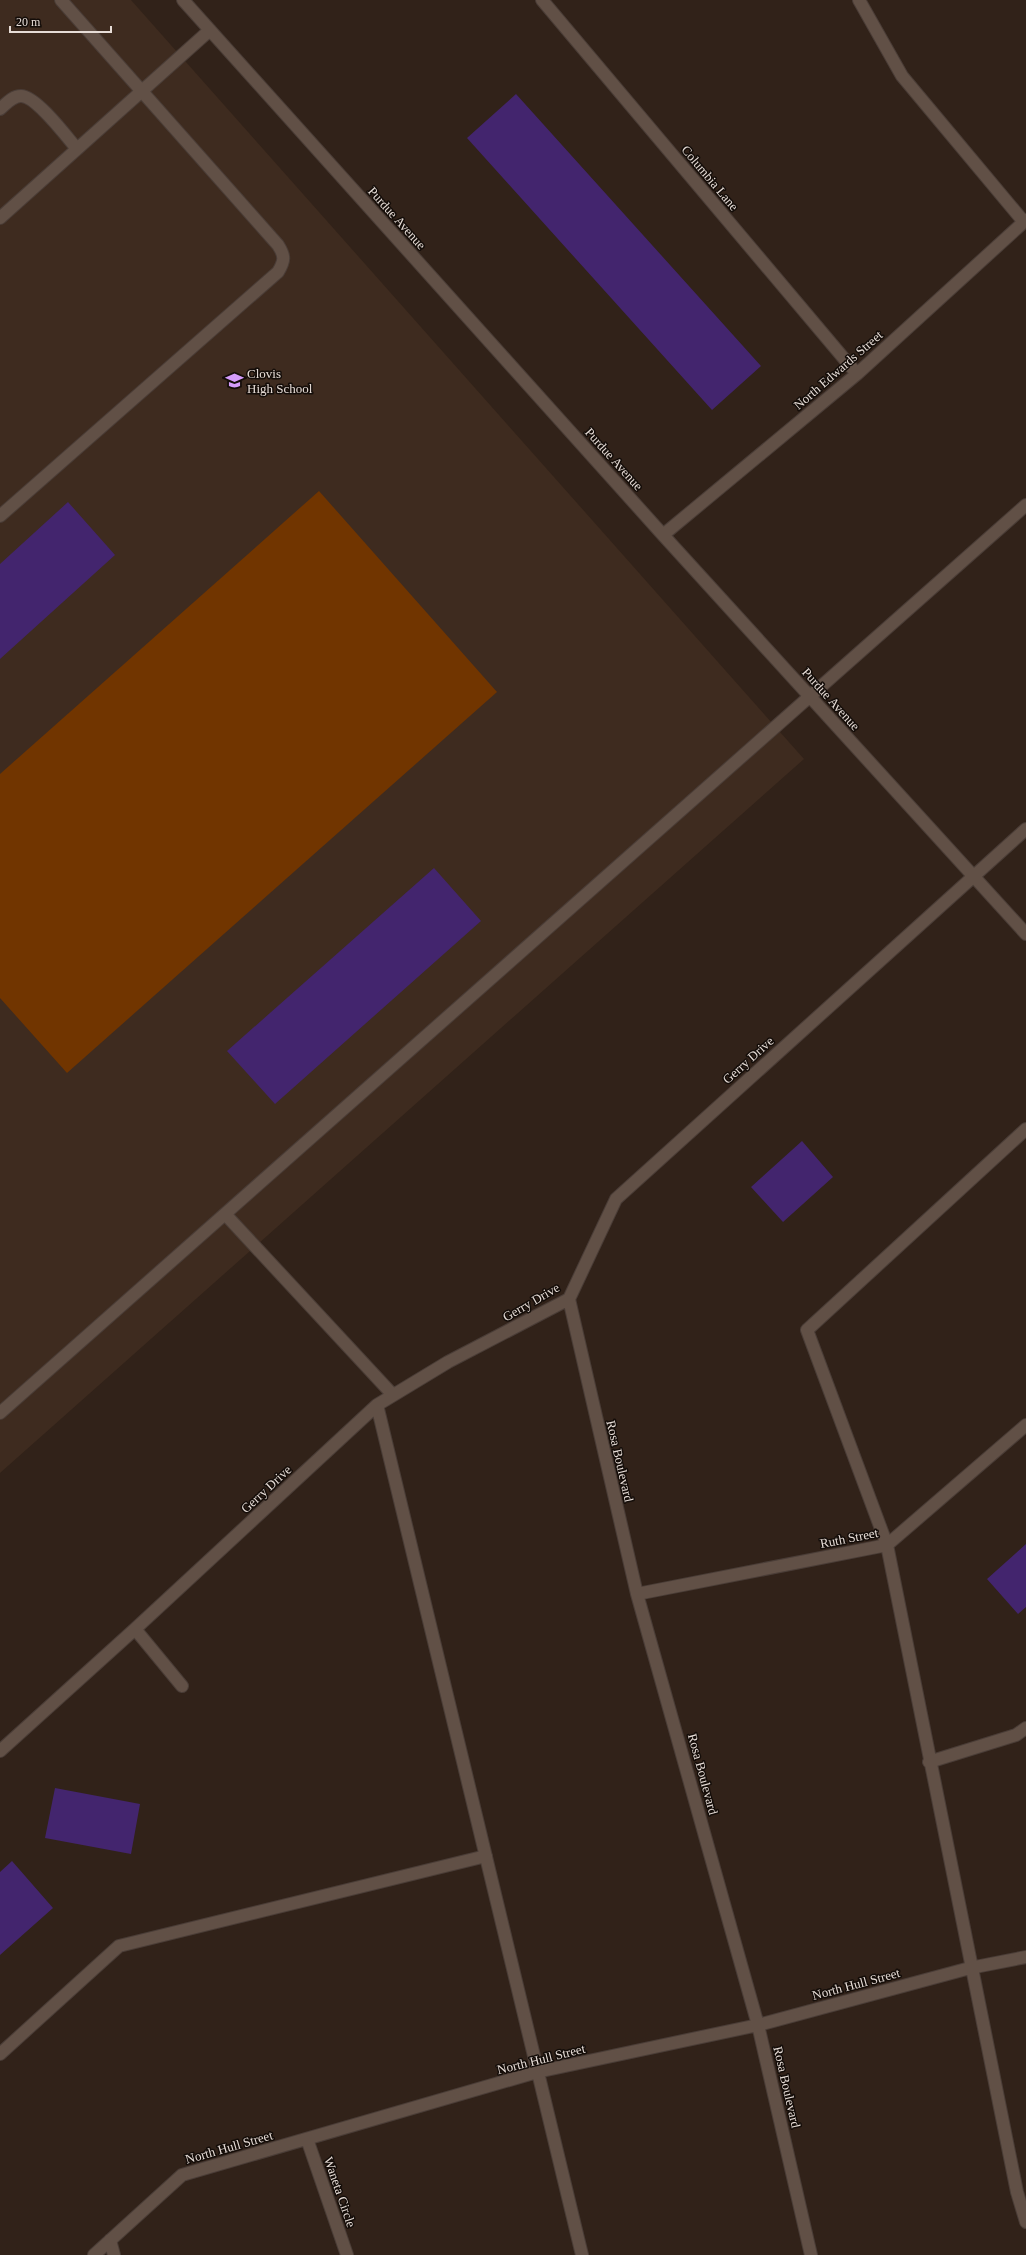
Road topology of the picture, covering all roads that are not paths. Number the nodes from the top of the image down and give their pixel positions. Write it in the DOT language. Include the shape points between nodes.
graph roads {
  1 [pos="61,0"];
  2 [pos="183,0"];
  3 [pos="542,0"];
  4 [pos="859,0"];
  5 [pos="210,30"];
  6 [pos="142,91"];
  7 [pos="0,109"];
  8 [pos="77,149"];
  9 [pos="0,218"];
  10 [pos="1025,221"];
  11 [pos="857,374"];
  12 [pos="1026,505"];
  13 [pos="0,516"];
  14 [pos="663,535"];
  15 [pos="810,697"];
  16 [pos="1026,829"];
  17 [pos="973,875"];
  18 [pos="1026,934"];
  19 [pos="1026,1129"];
  20 [pos="225,1214"];
  21 [pos="569,1299"];
  22 [pos="393,1395"];
  23 [pos="377,1405"];
  24 [pos="0,1413"];
  25 [pos="1026,1425"];
  26 [pos="887,1545"];
  27 [pos="637,1594"];
  28 [pos="135,1629"];
  29 [pos="182,1686"];
  30 [pos="1026,1728"];
  31 [pos="0,1751"];
  32 [pos="929,1762"];
  33 [pos="486,1856"];
  34 [pos="1026,1957"];
  35 [pos="970,1968"];
  36 [pos="758,2025"];
  37 [pos="0,2054"];
  38 [pos="537,2072"];
  39 [pos="307,2139"];
  40 [pos="1022,2192"];
  41 [pos="1026,2222"];
  42 [pos="110,2240"];
  43 [pos="94,2255"];
  44 [pos="114,2255"];
  45 [pos="347,2255"];
  46 [pos="582,2255"];
  47 [pos="811,2255"];
  1 -- 6 [label="street"];
  2 -- 5 [label="street, Purdue Avenue"];
  3 -- 11 [label="street, Columbia Lane"];
  4 -- 10 [label="street" via="902,76"];
  5 -- 6 [label="street"];
  5 -- 14 [label="street, Purdue Avenue"];
  6 -- 8 [label="street"];
  6 -- 13 [label="street" via="278,244 284,261 278,272"];
  7 -- 8 [label="street" via="13,98 20,96 33,100"];
  8 -- 9 [label="street"];
  10 -- 11 [label="street, North Edwards Street"];
  11 -- 14 [label="street, North Edwards Street"];
  12 -- 15 [label="street"];
  14 -- 15 [label="street, Purdue Avenue"];
  15 -- 17 [label="street, Purdue Avenue"];
  15 -- 20 [label="street"];
  16 -- 17 [label="street, Gerry Drive"];
  17 -- 18 [label="street, Purdue Avenue"];
  17 -- 21 [label="street, Gerry Drive" via="616,1199"];
  19 -- 26 [label="street" via="807,1330"];
  20 -- 22 [label="street"];
  20 -- 24 [label="street"];
  21 -- 22 [label="street, Gerry Drive" via="448,1362"];
  21 -- 27 [label="street, Rosa Boulevard"];
  22 -- 23 [label="street, Gerry Drive"];
  23 -- 28 [label="street, Gerry Drive"];
  23 -- 33 [label="street"];
  25 -- 26 [label="street, Ruth Street"];
  26 -- 27 [label="street, Ruth Street"];
  26 -- 32 [label="street"];
  27 -- 36 [label="street, Rosa Boulevard"];
  28 -- 29 [label="street"];
  28 -- 31 [label="street, Gerry Drive"];
  30 -- 32 [label="street" via="1016,1735"];
  32 -- 35 [label="street"];
  33 -- 37 [label="street" via="119,1946"];
  33 -- 38 [label="street"];
  34 -- 35 [label="street, North Hull Street"];
  35 -- 36 [label="street, North Hull Street"];
  35 -- 40 [label="street"];
  36 -- 38 [label="street, North Hull Street"];
  36 -- 47 [label="street, Rosa Boulevard"];
  38 -- 39 [label="street, North Hull Street"];
  38 -- 46 [label="street"];
  39 -- 42 [label="street, North Hull Street" via="182,2175"];
  39 -- 45 [label="street, Waneta Circle"];
  40 -- 41 [label="street"];
  42 -- 43 [label="street, North Hull Street"];
  42 -- 44 [label="street"];
}
